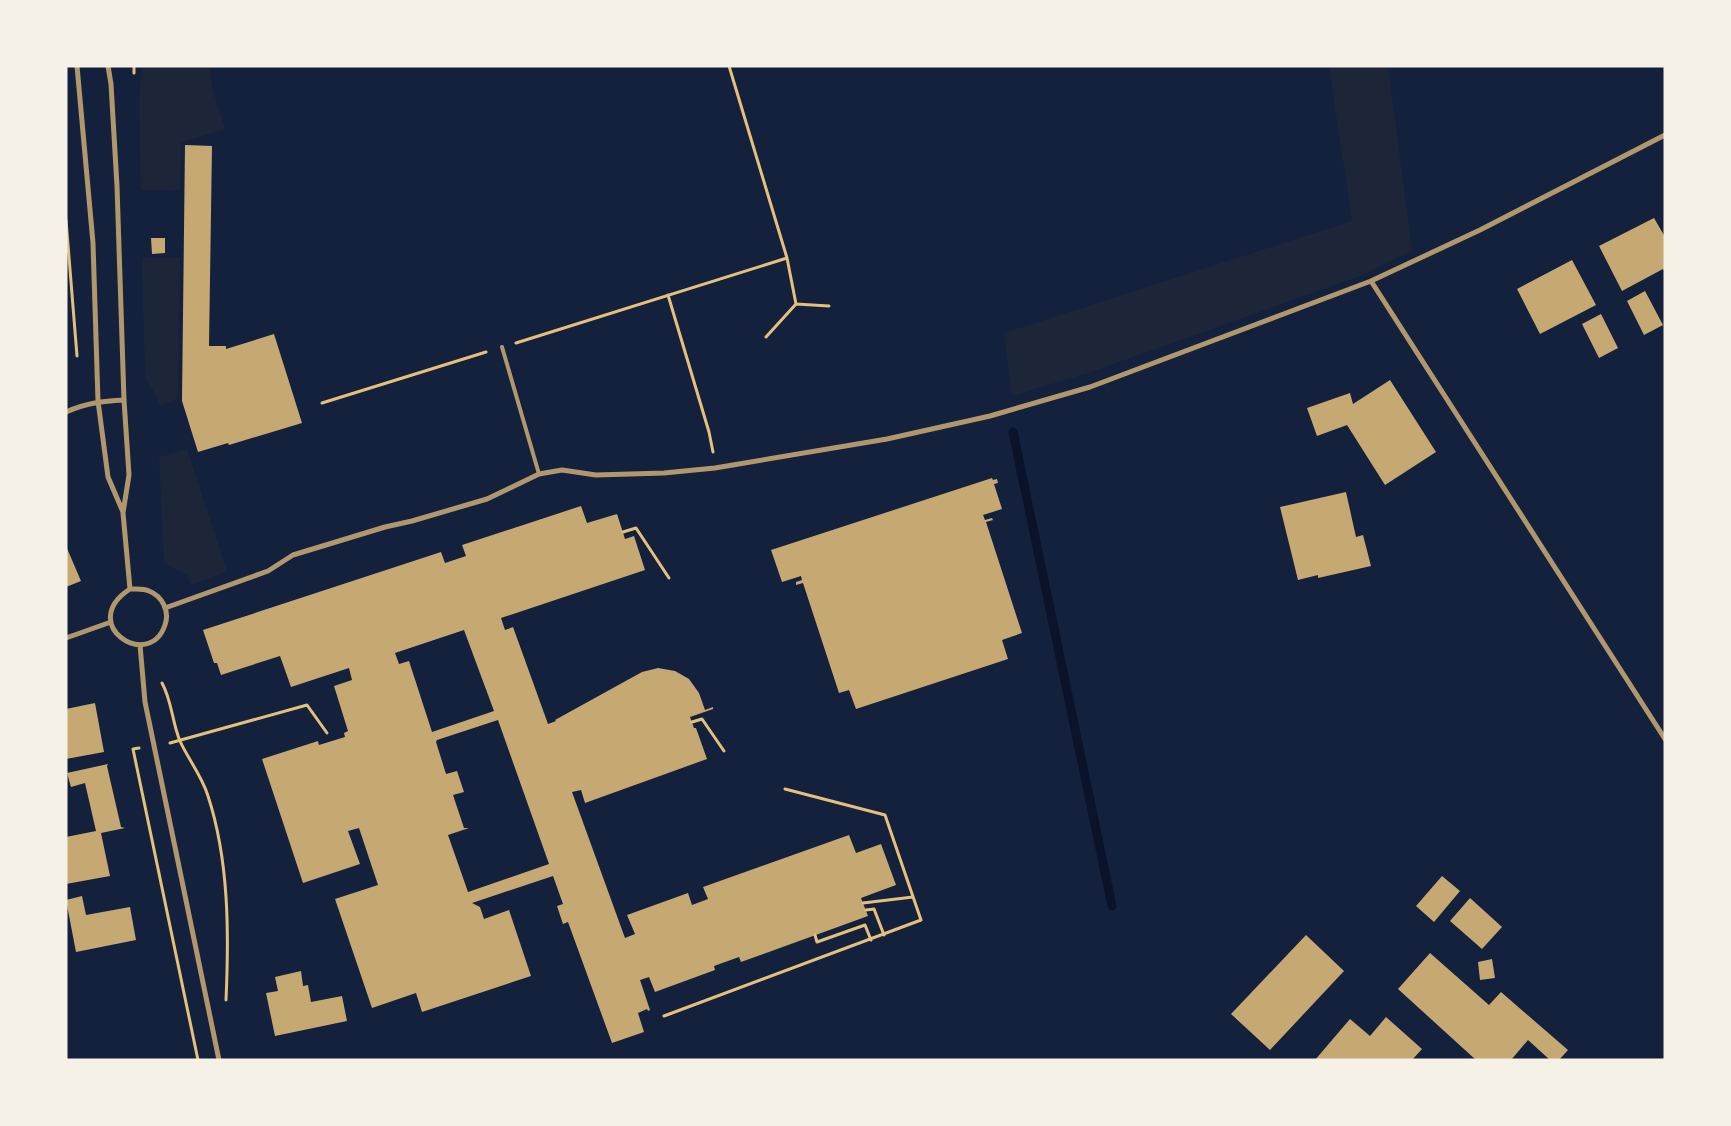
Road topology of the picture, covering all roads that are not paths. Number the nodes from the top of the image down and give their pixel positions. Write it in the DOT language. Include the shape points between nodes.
graph roads {
  1 [pos="78,66"];
  2 [pos="108,66"];
  3 [pos="1665,134"];
  4 [pos="1371,282"];
  5 [pos="502,347"];
  6 [pos="124,400"];
  7 [pos="98,402"];
  8 [pos="66,412"];
  9 [pos="539,474"];
  10 [pos="123,513"];
  11 [pos="130,588"];
  12 [pos="165,608"];
  13 [pos="110,622"];
  14 [pos="66,638"];
  15 [pos="140,645"];
  16 [pos="1665,739"];
  17 [pos="219,1060"];
  1 -- 7 [label="street" via="92,234"];
  2 -- 6 [label="street" via="117,186"];
  3 -- 4 [label="street" via="1480,230"];
  4 -- 9 [label="street" via="1090,387 990,416 887,439 716,468 664,473 596,475 562,470"];
  4 -- 16 [label="street"];
  5 -- 9 [label="lane"];
  6 -- 7 [label="street"];
  6 -- 10 [label="street" via="129,475"];
  7 -- 8 [label="street"];
  7 -- 10 [label="street" via="108,477"];
  9 -- 12 [label="street" via="487,499 293,555 268,571"];
  10 -- 11 [label="street"];
  11 -- 12 [label="street" via="155,594"];
  11 -- 13 [label="street" via="116,599"];
  12 -- 15 [label="street" via="167,617 162,632 156,639"];
  13 -- 14 [label="street"];
  13 -- 15 [label="street" via="118,636"];
  15 -- 17 [label="street" via="147,710"];
}
